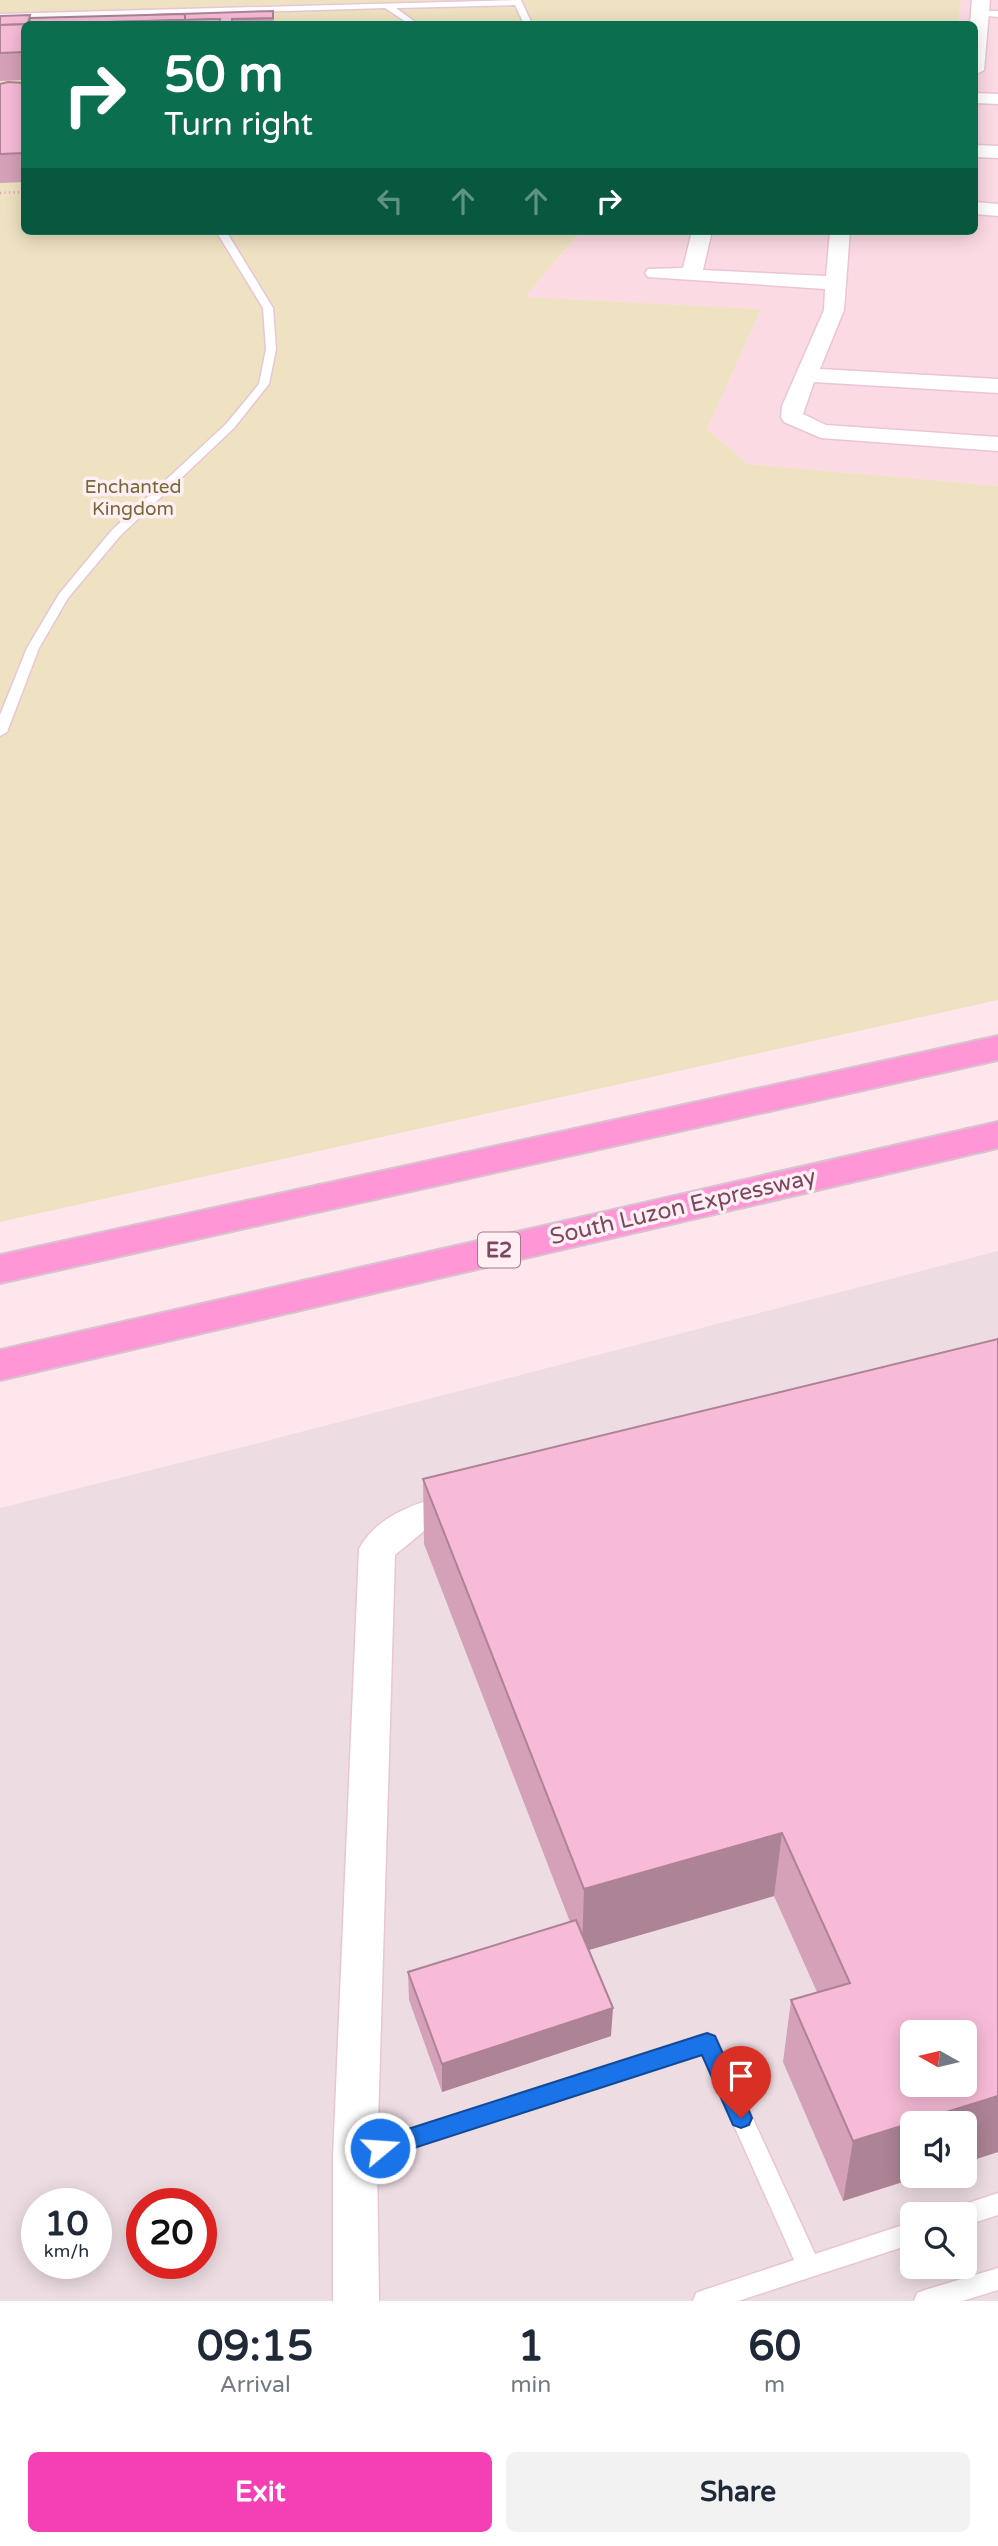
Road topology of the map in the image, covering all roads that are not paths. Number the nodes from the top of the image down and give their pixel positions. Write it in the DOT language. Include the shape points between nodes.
graph roads {
  1 [pos="102,0"];
  2 [pos="139,0"];
  3 [pos="173,0"];
  4 [pos="205,0"];
  5 [pos="223,0"];
  6 [pos="517,1"];
  7 [pos="469,2"];
  8 [pos="374,3"];
  9 [pos="413,3"];
  10 [pos="292,4"];
  11 [pos="329,4"];
  12 [pos="255,5"];
  13 [pos="387,6"];
  14 [pos="986,9"];
  15 [pos="224,10"];
  16 [pos="173,11"];
  17 [pos="205,11"];
  18 [pos="138,12"];
  19 [pos="101,14"];
  20 [pos="0,17"];
  21 [pos="204,21"];
  22 [pos="410,21"];
  23 [pos="527,21"];
  24 [pos="0,27"];
  25 [pos="21,27"];
  26 [pos="978,38"];
  27 [pos="978,49"];
  28 [pos="998,50"];
  29 [pos="978,98"];
  30 [pos="998,99"];
  31 [pos="978,151"];
  32 [pos="998,152"];
  33 [pos="978,208"];
  34 [pos="998,210"];
  35 [pos="223,235"];
  36 [pos="701,235"];
  37 [pos="840,235"];
  38 [pos="655,273"];
  39 [pos="692,275"];
  40 [pos="836,283"];
  41 [pos="808,375"];
  42 [pos="998,386"];
  43 [pos="998,443"];
  44 [pos="0,732"];
  45 [pos="998,1048"];
  46 [pos="998,1135"];
  47 [pos="0,1269"];
  48 [pos="0,1365"];
  49 [pos="499,1494"];
  50 [pos="355,2157"];
  51 [pos="998,2204"];
  52 [pos="977,2211"];
  53 [pos="900,2237"];
  54 [pos="809,2267"];
  55 [pos="998,2278"];
  56 [pos="356,2301"];
  57 [pos="704,2301"];
  58 [pos="925,2301"];
  1 -- 19 [label="lane"];
  2 -- 18 [label="lane"];
  3 -- 16 [label="lane"];
  4 -- 17 [label="lane"];
  5 -- 15 [label="lane"];
  6 -- 7 [label="lane"];
  6 -- 23 [label="lane"];
  7 -- 9 [label="lane"];
  8 -- 11 [label="lane"];
  8 -- 13 [label="lane"];
  9 -- 13 [label="lane"];
  10 -- 11 [label="lane"];
  10 -- 12 [label="lane"];
  12 -- 15 [label="lane"];
  13 -- 22 [label="lane"];
  14 -- 26 [label="street"];
  15 -- 17 [label="lane"];
  16 -- 17 [label="lane"];
  16 -- 18 [label="lane"];
  17 -- 21 [label="lane"];
  18 -- 19 [label="lane"];
  19 -- 20 [label="lane" via="21,12"];
  24 -- 25 [label="lane"];
  27 -- 28 [label="street"];
  29 -- 30 [label="street"];
  31 -- 32 [label="street"];
  33 -- 34 [label="street"];
  35 -- 44 [label="lane" via="268,308 271,349 264,384 230,426 116,533 62,597 33,648"];
  36 -- 39 [label="street"];
  37 -- 40 [label="street"];
  38 -- 39 [label="street"];
  39 -- 40 [label="street"];
  40 -- 41 [label="street" via="834,310"];
  41 -- 42 [label="street"];
  41 -- 43 [label="street" via="792,417 821,431"];
  45 -- 47 [label="highway"];
  46 -- 48 [label="highway, South Luzon Expressway / E2"];
  49 -- 50 [label="street" via="411,1521 377,1549"];
  50 -- 54 [label="lane" via="707,2043"];
  50 -- 56 [label="street"];
  51 -- 52 [label="lane"];
  53 -- 54 [label="lane"];
  54 -- 57 [label="lane"];
  55 -- 58 [label="lane"];
}
